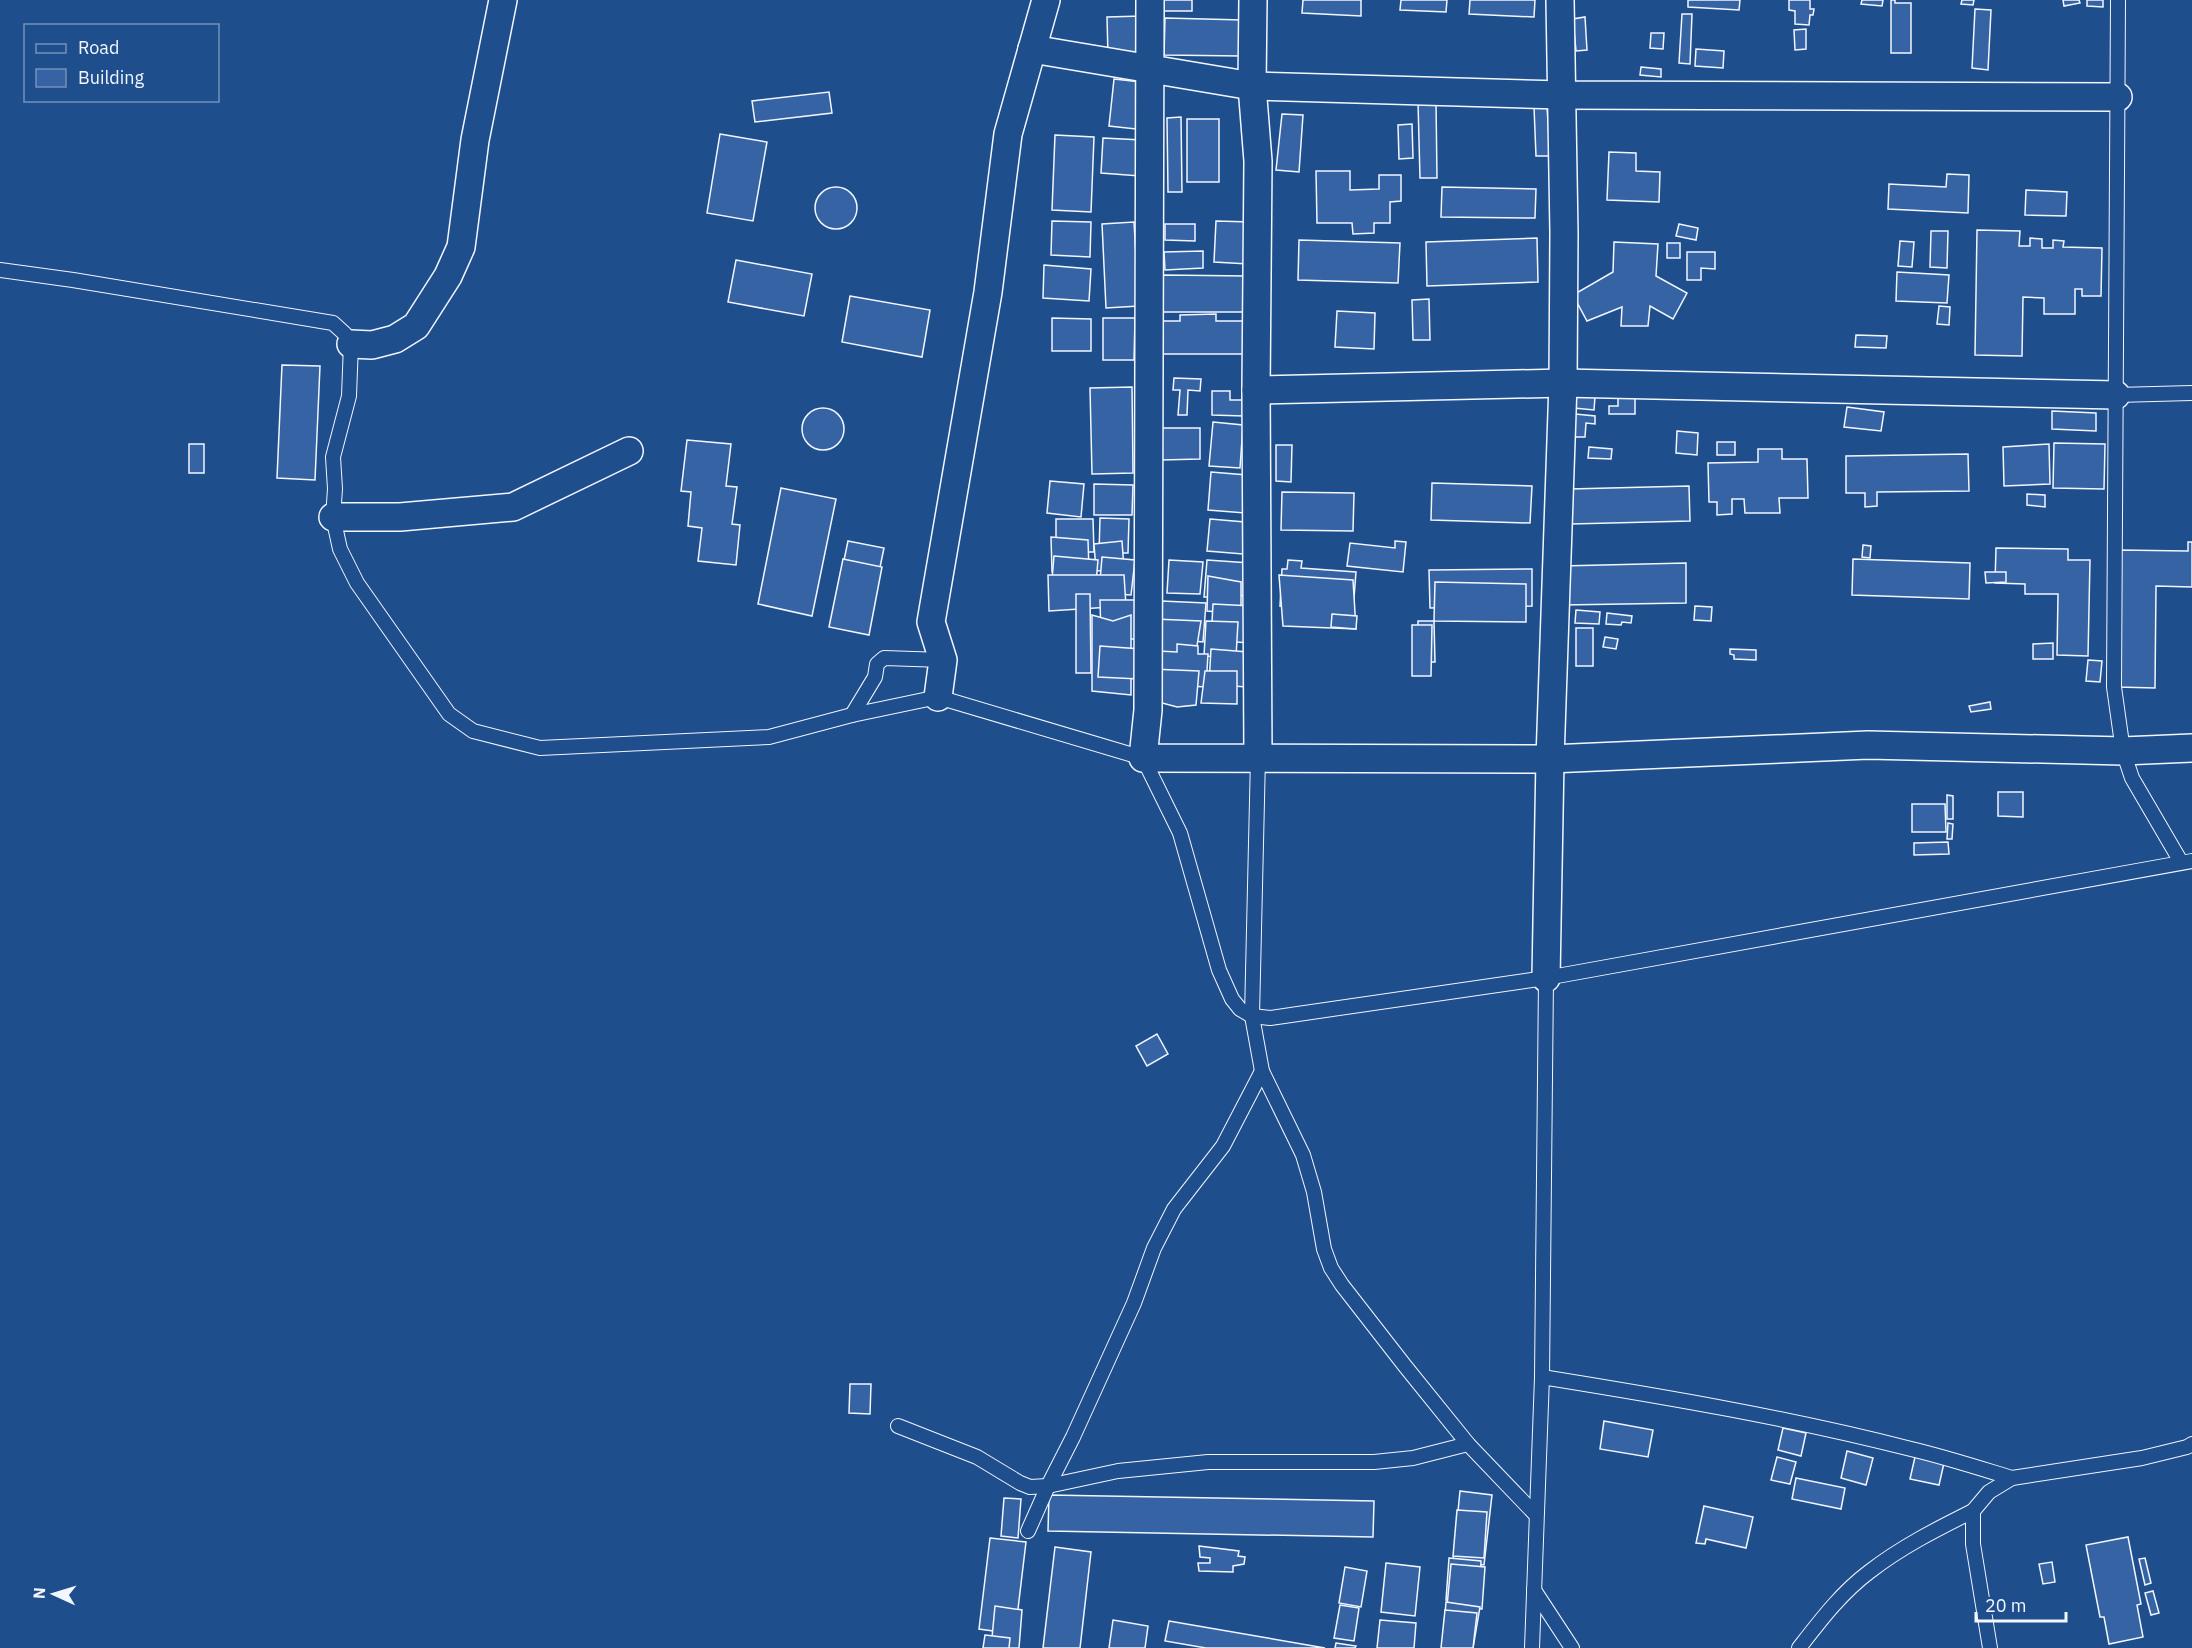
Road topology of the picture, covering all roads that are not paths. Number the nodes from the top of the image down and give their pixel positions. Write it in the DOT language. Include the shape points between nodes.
graph roads {
  1 [pos="502,0"];
  2 [pos="1046,0"];
  3 [pos="1150,0"];
  4 [pos="1253,0"];
  5 [pos="1560,0"];
  6 [pos="2118,0"];
  7 [pos="1032,49"];
  8 [pos="1150,68"];
  9 [pos="1252,86"];
  10 [pos="1562,95"];
  11 [pos="2118,97"];
  12 [pos="0,270"];
  13 [pos="351,344"];
  14 [pos="1563,383"];
  15 [pos="1256,390"];
  16 [pos="2192,393"];
  17 [pos="2116,395"];
  18 [pos="629,451"];
  19 [pos="333,517"];
  20 [pos="943,660"];
  21 [pos="938,697"];
  22 [pos="852,715"];
  23 [pos="2192,748"];
  24 [pos="2123,751"];
  25 [pos="1258,757"];
  26 [pos="1143,758"];
  27 [pos="1550,759"];
  28 [pos="2186,862"];
  29 [pos="1546,978"];
  30 [pos="1252,1016"];
  31 [pos="1262,1071"];
  32 [pos="1542,1377"];
  33 [pos="898,1426"];
  34 [pos="1468,1444"];
  35 [pos="2192,1444"];
  36 [pos="2012,1478"];
  37 [pos="1048,1486"];
  38 [pos="1973,1510"];
  39 [pos="1536,1515"];
  40 [pos="1028,1531"];
  41 [pos="1534,1590"];
  42 [pos="1532,1648"];
  43 [pos="1572,1648"];
  44 [pos="1799,1648"];
  45 [pos="1990,1648"];
  1 -- 13 [label="street" via="475,140 461,248 416,326 395,339 372,345"];
  2 -- 7 [label="street"];
  3 -- 8 [label="street"];
  4 -- 9 [label="street"];
  5 -- 10 [label="street"];
  6 -- 11 [label="lane"];
  7 -- 8 [label="street"];
  7 -- 20 [label="street" via="1008,134 988,292 931,622"];
  8 -- 9 [label="street"];
  8 -- 26 [label="street" via="1149,698"];
  9 -- 10 [label="street"];
  9 -- 15 [label="street" via="1258,161"];
  10 -- 11 [label="street"];
  10 -- 14 [label="street"];
  11 -- 17 [label="lane"];
  12 -- 13 [label="lane" via="333,323"];
  13 -- 19 [label="lane" via="349,396 333,457"];
  14 -- 15 [label="street"];
  14 -- 17 [label="street"];
  14 -- 27 [label="street"];
  15 -- 25 [label="street"];
  16 -- 17 [label="lane"];
  17 -- 24 [label="lane" via="2114,687"];
  18 -- 19 [label="street" via="513,507 400,517"];
  19 -- 22 [label="lane" via="340,549 357,583 449,714 473,731 540,748 769,737"];
  20 -- 21 [label="street"];
  20 -- 22 [label="lane" via="884,658 877,664 876,677"];
  21 -- 22 [label="lane"];
  21 -- 26 [label="lane"];
  23 -- 24 [label="street"];
  24 -- 27 [label="street" via="1868,745"];
  24 -- 28 [label="lane" via="2132,778"];
  25 -- 26 [label="street"];
  25 -- 27 [label="street"];
  25 -- 30 [label="lane"];
  26 -- 30 [label="lane" via="1180,833 1219,970 1232,999"];
  27 -- 29 [label="street"];
  28 -- 29 [label="lane"];
  29 -- 30 [label="lane" via="1270,1018"];
  29 -- 32 [label="lane"];
  30 -- 31 [label="lane"];
  31 -- 34 [label="lane" via="1303,1155 1331,1268"];
  31 -- 37 [label="lane" via="1223,1146 1174,1209"];
  32 -- 36 [label="lane" via="1815,1426"];
  32 -- 39 [label="lane"];
  33 -- 37 [label="lane" via="977,1457 1020,1483"];
  34 -- 37 [label="lane" via="1374,1462 1208,1462 1118,1471"];
  34 -- 39 [label="lane"];
  35 -- 36 [label="lane" via="2142,1458"];
  36 -- 38 [label="lane" via="1989,1492"];
  37 -- 40 [label="lane"];
  38 -- 44 [label="lane" via="1915,1541 1868,1573 1833,1606"];
  38 -- 45 [label="lane" via="1973,1544"];
  39 -- 41 [label="lane"];
  41 -- 42 [label="lane"];
  41 -- 43 [label="lane"];
}
